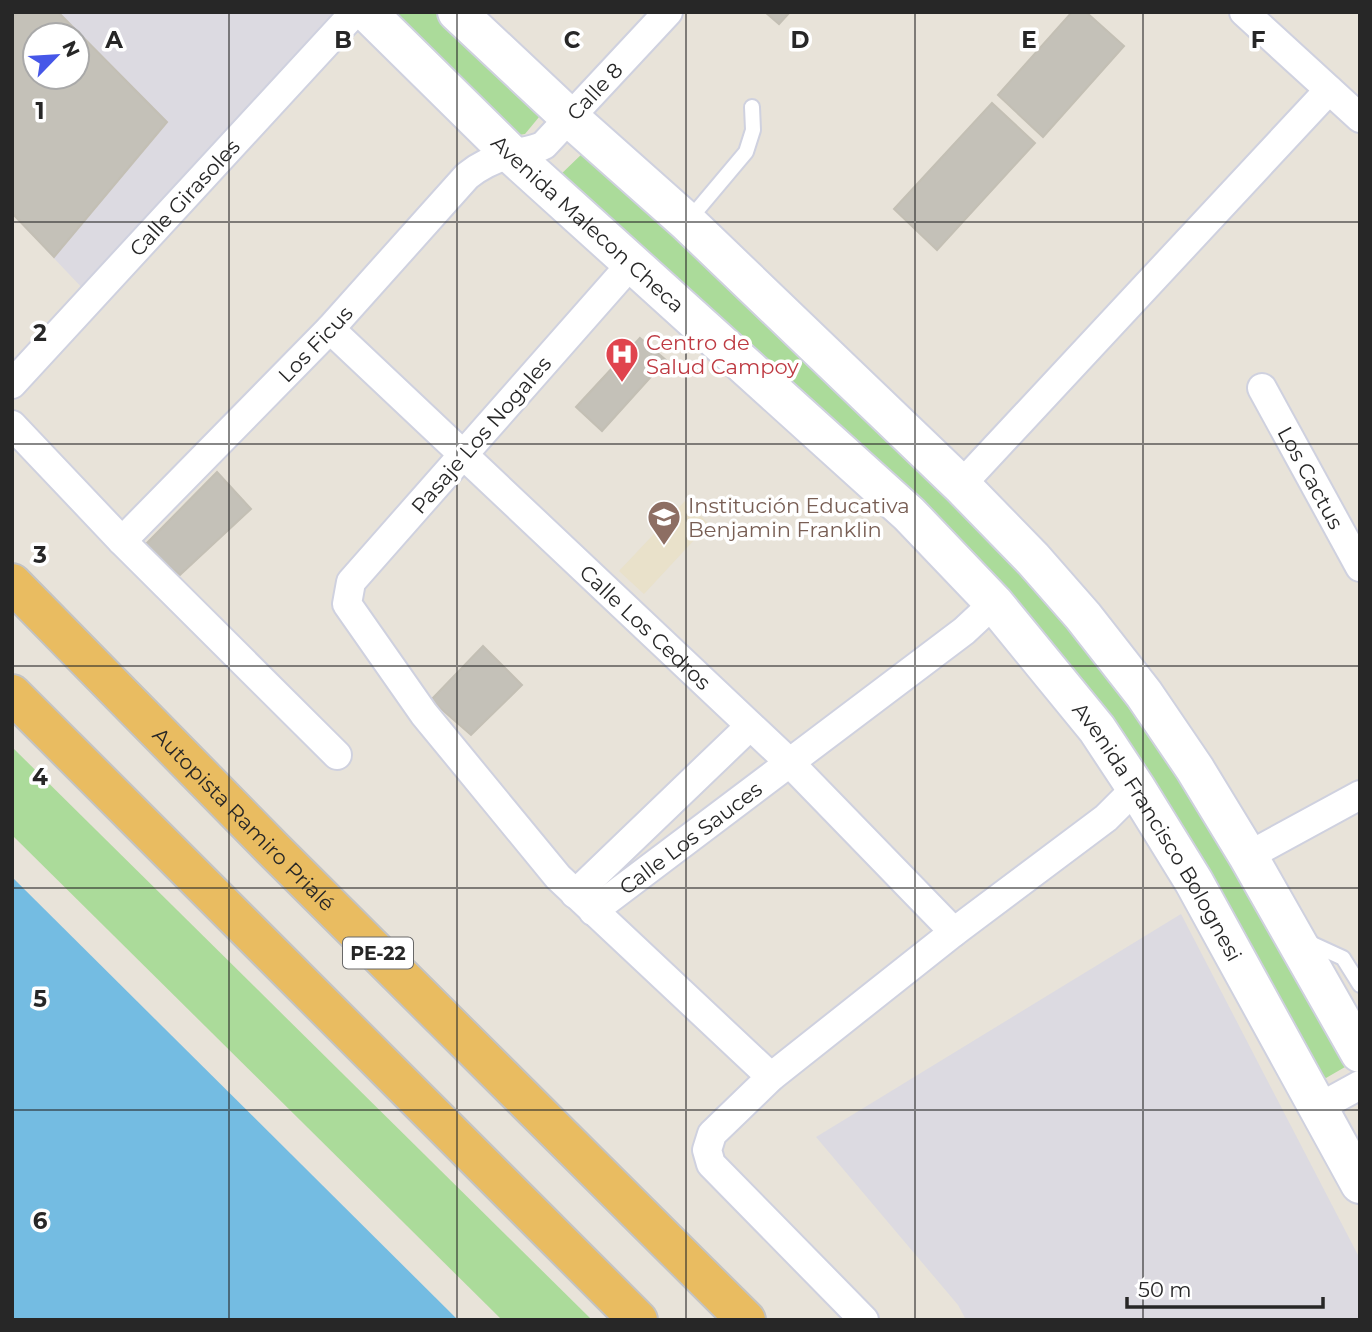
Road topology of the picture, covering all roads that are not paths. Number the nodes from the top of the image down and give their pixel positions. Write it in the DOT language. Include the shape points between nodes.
graph roads {
  1 [pos="355,12"];
  2 [pos="367,12"];
  3 [pos="668,12"];
  4 [pos="1244,12"];
  5 [pos="471,20"];
  6 [pos="1349,102"];
  7 [pos="752,107"];
  8 [pos="570,118"];
  9 [pos="511,154"];
  10 [pos="687,222"];
  11 [pos="632,263"];
  12 [pos="330,330"];
  13 [pos="12,384"];
  14 [pos="1262,388"];
  15 [pos="12,425"];
  16 [pos="463,455"];
  17 [pos="961,485"];
  18 [pos="909,514"];
  19 [pos="122,541"];
  20 [pos="1360,567"];
  21 [pos="12,583"];
  22 [pos="994,603"];
  23 [pos="12,694"];
  24 [pos="750,726"];
  25 [pos="337,755"];
  26 [pos="789,762"];
  27 [pos="1136,788"];
  28 [pos="1360,795"];
  29 [pos="1248,856"];
  30 [pos="584,903"];
  31 [pos="954,932"];
  32 [pos="1292,934"];
  33 [pos="1343,958"];
  34 [pos="1360,965"];
  35 [pos="1360,985"];
  36 [pos="1360,1053"];
  37 [pos="771,1077"];
  38 [pos="1360,1086"];
  39 [pos="1318,1108"];
  40 [pos="1360,1184"];
  41 [pos="638,1320"];
  42 [pos="746,1320"];
  43 [pos="864,1320"];
  1 -- 13 [label="street, Calle Girasoles"];
  2 -- 9 [label="main road, Avenida Malecon Checa"];
  3 -- 8 [label="street, Calle 8"];
  4 -- 6 [label="street"];
  5 -- 8 [label="main road"];
  6 -- 17 [label="street"];
  7 -- 10 [label="lane" via="753,130 746,152"];
  8 -- 9 [label="street, Calle 8" via="536,150"];
  8 -- 10 [label="main road"];
  9 -- 11 [label="main road, Avenida Malecon Checa"];
  9 -- 12 [label="street, Los Ficus" via="467,176"];
  10 -- 17 [label="main road"];
  11 -- 16 [label="street, Pasaje Los Nogales"];
  11 -- 18 [label="main road, Avenida Malecon Checa"];
  12 -- 16 [label="street, Calle Los Cedros"];
  12 -- 19 [label="street, Los Ficus"];
  14 -- 20 [label="street, Los Cactus"];
  15 -- 19 [label="street"];
  16 -- 24 [label="street, Calle Los Cedros"];
  16 -- 30 [label="street, Pasaje Los Nogales" via="351,582 347,604 424,714"];
  17 -- 29 [label="main road" via="1033,559 1144,694"];
  18 -- 22 [label="main road, Avenida Francisco Bolognesi"];
  19 -- 25 [label="street"];
  21 -- 42 [label="highway, Autopista Ramiro Prialé / PE-22"];
  22 -- 26 [label="street, Calle Los Sauces" via="964,631"];
  22 -- 27 [label="main road, Avenida Francisco Bolognesi" via="1097,729"];
  23 -- 41 [label="highway"];
  24 -- 26 [label="street, Calle Los Cedros"];
  24 -- 30 [label="street"];
  26 -- 30 [label="street, Calle Los Sauces"];
  26 -- 31 [label="street, Calle Los Cedros"];
  27 -- 31 [label="street" via="1106,818"];
  27 -- 39 [label="main road, Avenida Francisco Bolognesi" via="1194,882"];
  28 -- 29 [label="street"];
  29 -- 32 [label="main road"];
  30 -- 37 [label="street"];
  31 -- 37 [label="street"];
  32 -- 33 [label="lane"];
  32 -- 36 [label="main road"];
  33 -- 34 [label="lane"];
  33 -- 35 [label="lane"];
  37 -- 43 [label="street" via="712,1134 707,1150 711,1164"];
  38 -- 39 [label="street"];
  39 -- 40 [label="main road, Avenida Francisco Bolognesi"];
}
